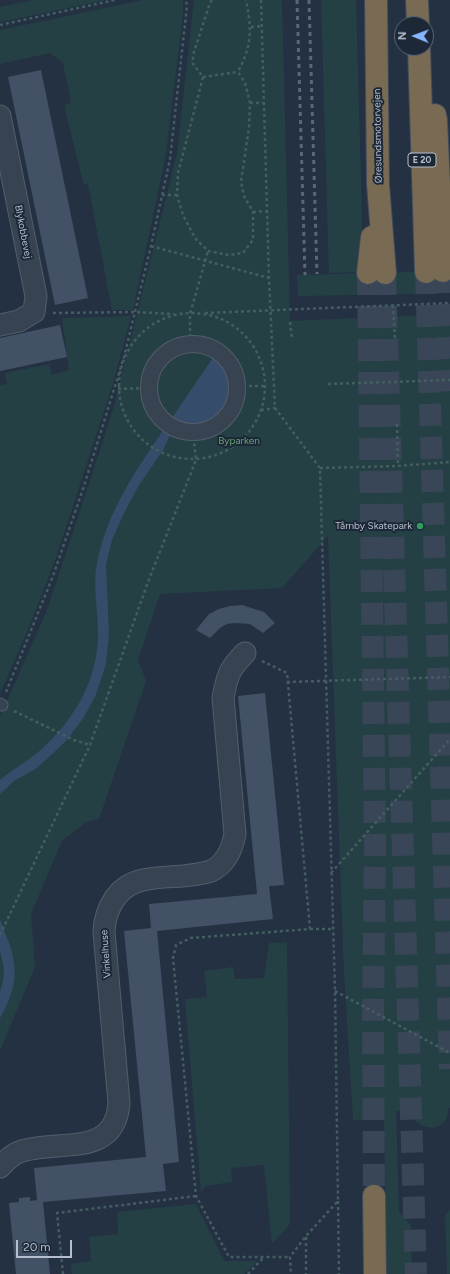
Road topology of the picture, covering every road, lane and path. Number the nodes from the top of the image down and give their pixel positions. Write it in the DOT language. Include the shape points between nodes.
graph roads {
  1 [pos="115,0"];
  2 [pos="186,0"];
  3 [pos="212,0"];
  4 [pos="246,0"];
  5 [pos="261,0"];
  6 [pos="376,0"];
  7 [pos="418,0"];
  8 [pos="418,16"];
  9 [pos="0,25"];
  10 [pos="262,26"];
  11 [pos="251,27"];
  12 [pos="419,56"];
  13 [pos="238,72"];
  14 [pos="203,77"];
  15 [pos="250,103"];
  16 [pos="264,103"];
  17 [pos="0,116"];
  18 [pos="162,195"];
  19 [pos="177,195"];
  20 [pos="267,211"];
  21 [pos="253,212"];
  22 [pos="151,246"];
  23 [pos="208,251"];
  24 [pos="205,261"];
  25 [pos="435,272"];
  26 [pos="376,273"];
  27 [pos="269,278"];
  28 [pos="450,303"];
  29 [pos="393,305"];
  30 [pos="271,310"];
  31 [pos="34,312"];
  32 [pos="135,312"];
  33 [pos="190,314"];
  34 [pos="290,322"];
  35 [pos="0,325"];
  36 [pos="292,339"];
  37 [pos="394,340"];
  38 [pos="190,343"];
  39 [pos="124,357"];
  40 [pos="450,380"];
  41 [pos="328,384"];
  42 [pos="237,386"];
  43 [pos="266,386"];
  44 [pos="148,388"];
  45 [pos="118,389"];
  46 [pos="275,408"];
  47 [pos="261,410"];
  48 [pos="396,424"];
  49 [pos="193,433"];
  50 [pos="196,460"];
  51 [pos="450,462"];
  52 [pos="398,466"];
  53 [pos="320,468"];
  54 [pos="245,653"];
  55 [pos="450,677"];
  56 [pos="325,681"];
  57 [pos="287,682"];
  58 [pos="1,704"];
  59 [pos="450,739"];
  60 [pos="90,745"];
  61 [pos="331,873"];
  62 [pos="310,929"];
  63 [pos="333,929"];
  64 [pos="0,935"];
  65 [pos="335,991"];
  66 [pos="450,1054"];
  67 [pos="0,1167"];
  68 [pos="196,1196"];
  69 [pos="374,1196"];
  70 [pos="338,1201"];
  71 [pos="306,1236"];
  72 [pos="265,1257"];
  73 [pos="290,1257"];
  74 [pos="63,1274"];
  75 [pos="248,1274"];
  76 [pos="291,1274"];
  77 [pos="306,1274"];
  78 [pos="339,1274"];
  79 [pos="375,1274"];
  1 -- 9 [label="path"];
  2 -- 18 [label="path" via="171,151"];
  3 -- 14 [label="path" via="193,55 193,64"];
  4 -- 11 [label="path"];
  5 -- 10 [label="path"];
  6 -- 26 [label="highway, Øresundsmotorvejen"];
  7 -- 8 [label="highway"];
  10 -- 11 [label="path"];
  10 -- 16 [label="path"];
  11 -- 13 [label="path" via="246,56"];
  12 -- 25 [label="highway, E 20"];
  13 -- 14 [label="path"];
  13 -- 15 [label="path" via="245,83"];
  14 -- 19 [label="path" via="178,173"];
  15 -- 16 [label="path"];
  15 -- 21 [label="path" via="241,182 244,196"];
  16 -- 20 [label="path"];
  17 -- 31 [label="street, Blykobbevej" via="36,296"];
  18 -- 19 [label="path"];
  18 -- 22 [label="path"];
  19 -- 23 [label="path" via="183,215 195,238"];
  20 -- 21 [label="path"];
  20 -- 27 [label="path"];
  21 -- 23 [label="path" via="253,240 243,253 228,255"];
  22 -- 24 [label="path"];
  22 -- 32 [label="path"];
  23 -- 24 [label="path"];
  24 -- 27 [label="path"];
  24 -- 33 [label="path"];
  27 -- 30 [label="path"];
  28 -- 29 [label="path"];
  29 -- 30 [label="path"];
  29 -- 37 [label="path"];
  30 -- 33 [label="path"];
  30 -- 46 [label="path"];
  31 -- 32 [label="path"];
  31 -- 35 [label="street" via="19,321"];
  32 -- 33 [label="path"];
  32 -- 39 [label="path"];
  33 -- 38 [label="path"];
  33 -- 39 [label="path" via="169,316 150,325 135,339"];
  33 -- 43 [label="path" via="213,315 234,325 255,349 262,363"];
  34 -- 36 [label="path"];
  38 -- 42 [label="street" via="202,344 223,355 235,374"];
  38 -- 44 [label="street" via="177,346 165,353 150,375"];
  39 -- 45 [label="path"];
  39 -- 58 [label="path" via="53,576"];
  40 -- 41 [label="path"];
  42 -- 43 [label="path"];
  42 -- 49 [label="street" via="236,398 225,419 205,431"];
  43 -- 47 [label="path"];
  44 -- 45 [label="path"];
  44 -- 49 [label="street" via="154,411 162,420 171,427"];
  45 -- 50 [label="path" via="122,409 131,428 149,447 162,455"];
  46 -- 47 [label="path"];
  46 -- 53 [label="path"];
  47 -- 50 [label="path" via="247,435 224,452"];
  48 -- 52 [label="path"];
  49 -- 50 [label="path"];
  50 -- 60 [label="path" via="148,582"];
  51 -- 52 [label="path"];
  52 -- 53 [label="path"];
  53 -- 56 [label="path"];
  54 -- 57 [label="path" via="287,673"];
  54 -- 67 [label="street, Vinkelhuse" via="234,663 226,679 223,698 235,834 228,856 210,871 142,880 132,884 122,890 108,909 104,932 119,1103 114,1125 98,1140 18,1152"];
  55 -- 56 [label="path"];
  56 -- 57 [label="path"];
  56 -- 61 [label="path"];
  57 -- 62 [label="path"];
  58 -- 60 [label="path" via="56,732"];
  59 -- 61 [label="path"];
  60 -- 64 [label="path"];
  61 -- 63 [label="path"];
  62 -- 63 [label="path"];
  62 -- 68 [label="path" via="191,938 176,945 173,958"];
  63 -- 65 [label="path"];
  65 -- 66 [label="path"];
  65 -- 70 [label="path"];
  68 -- 72 [label="path" via="229,1257"];
  68 -- 74 [label="path" via="57,1213"];
  69 -- 79 [label="highway"];
  70 -- 71 [label="path"];
  70 -- 78 [label="path"];
  71 -- 73 [label="path"];
  71 -- 77 [label="path"];
  72 -- 73 [label="path"];
  72 -- 75 [label="path"];
  73 -- 76 [label="path"];
}
